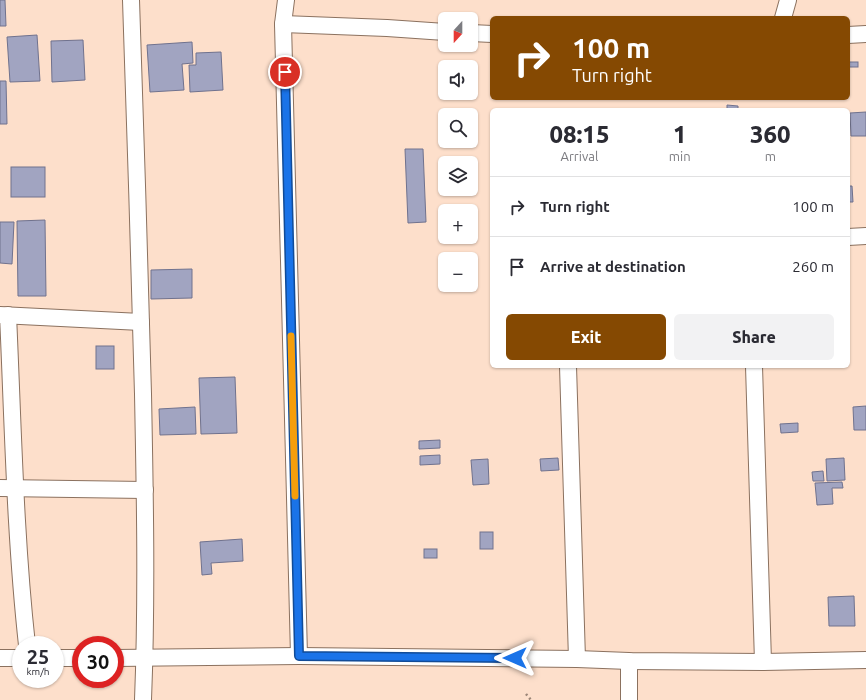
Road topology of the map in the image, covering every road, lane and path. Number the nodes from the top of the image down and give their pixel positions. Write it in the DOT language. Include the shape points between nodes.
graph roads {
  1 [pos="131,0"];
  2 [pos="286,0"];
  3 [pos="788,0"];
  4 [pos="784,16"];
  5 [pos="283,24"];
  6 [pos="438,32"];
  7 [pos="478,33"];
  8 [pos="490,34"];
  9 [pos="866,34"];
  10 [pos="850,35"];
  11 [pos="866,236"];
  12 [pos="850,237"];
  13 [pos="4,315"];
  14 [pos="141,322"];
  15 [pos="568,368"];
  16 [pos="754,368"];
  17 [pos="8,488"];
  18 [pos="145,490"];
  19 [pos="26,636"];
  20 [pos="299,656"];
  21 [pos="0,658"];
  22 [pos="12,658"];
  23 [pos="124,658"];
  24 [pos="145,658"];
  25 [pos="577,659"];
  26 [pos="866,660"];
  27 [pos="629,661"];
  28 [pos="763,662"];
  29 [pos="526,694"];
  30 [pos="143,700"];
  31 [pos="532,700"];
  32 [pos="629,700"];
  1 -- 14 [label="street"];
  2 -- 5 [label="street"];
  3 -- 4 [label="street"];
  5 -- 6 [label="street"];
  5 -- 20 [label="street"];
  7 -- 8 [label="street"];
  9 -- 10 [label="street"];
  11 -- 12 [label="street"];
  13 -- 14 [label="street"];
  13 -- 17 [label="street"];
  14 -- 18 [label="street"];
  15 -- 25 [label="street"];
  16 -- 28 [label="street"];
  17 -- 18 [label="street"];
  17 -- 19 [label="street"];
  18 -- 24 [label="street"];
  20 -- 24 [label="street"];
  20 -- 25 [label="street"];
  21 -- 22 [label="street"];
  23 -- 24 [label="street"];
  24 -- 30 [label="street"];
  25 -- 27 [label="street"];
  26 -- 28 [label="street"];
  27 -- 28 [label="street"];
  27 -- 32 [label="street"];
  29 -- 31 [label="path"];
}
